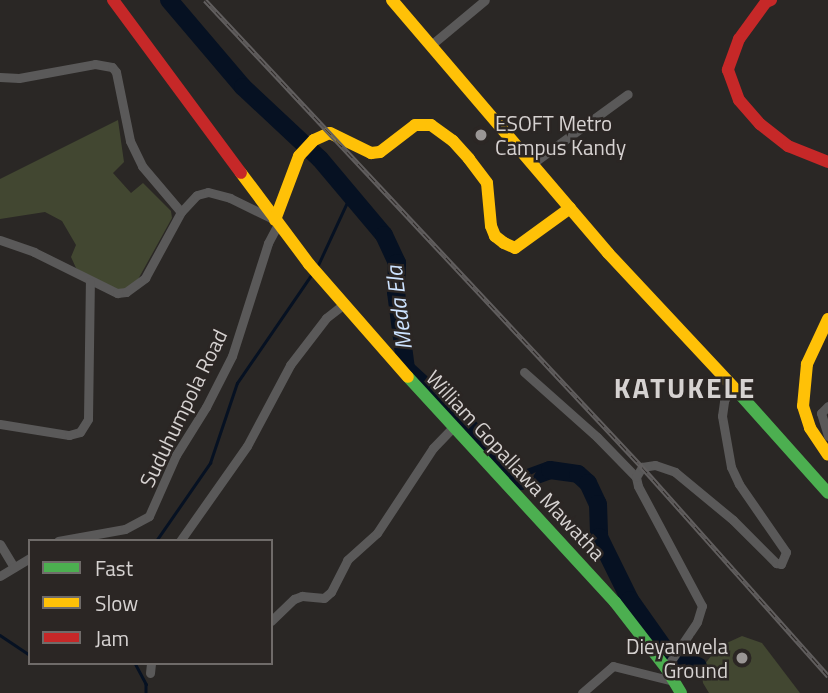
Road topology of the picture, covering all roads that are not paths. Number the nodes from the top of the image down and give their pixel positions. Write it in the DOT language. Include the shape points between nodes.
graph roads {
  1 [pos="113,0"];
  2 [pos="392,0"];
  3 [pos="485,0"];
  4 [pos="771,0"];
  5 [pos="431,45"];
  6 [pos="0,77"];
  7 [pos="628,94"];
  8 [pos="828,162"];
  9 [pos="533,163"];
  10 [pos="570,208"];
  11 [pos="181,212"];
  12 [pos="277,222"];
  13 [pos="0,240"];
  14 [pos="90,282"];
  15 [pos="342,303"];
  16 [pos="828,319"];
  17 [pos="523,372"];
  18 [pos="732,386"];
  19 [pos="828,406"];
  20 [pos="0,424"];
  21 [pos="454,425"];
  22 [pos="828,436"];
  23 [pos="828,455"];
  24 [pos="636,477"];
  25 [pos="828,493"];
  26 [pos="69,539"];
  27 [pos="181,539"];
  28 [pos="0,544"];
  29 [pos="28,559"];
  30 [pos="15,567"];
  31 [pos="0,576"];
  32 [pos="273,619"];
  33 [pos="669,665"];
  34 [pos="678,687"];
  35 [pos="582,693"];
  1 -- 12 [label="main road, William Gopallawa Mawatha"];
  2 -- 5 [label="main road"];
  3 -- 5 [label="street"];
  4 -- 8 [label="main road" via="739,39 729,70 739,100 788,146"];
  5 -- 9 [label="main road"];
  6 -- 11 [label="street" via="19,78 95,64 112,67 117,72 130,142 142,166"];
  7 -- 9 [label="street"];
  9 -- 10 [label="main road"];
  10 -- 12 [label="main road" via="515,248 495,236 487,183 453,141 431,125 415,125 380,152 371,153 330,133 314,140 301,153"];
  10 -- 18 [label="main road"];
  11 -- 12 [label="street" via="187,203 208,192"];
  11 -- 14 [label="street" via="145,278 117,293"];
  12 -- 15 [label="main road, William Gopallawa Mawatha"];
  12 -- 26 [label="street, Suduhumpola Road" via="232,356 176,455 149,516 125,529"];
  13 -- 14 [label="street" via="34,252"];
  14 -- 20 [label="street" via="88,419 80,432 69,435"];
  15 -- 21 [label="main road, William Gopallawa Mawatha"];
  15 -- 27 [label="street" via="290,365 247,446"];
  16 -- 23 [label="main road" via="807,364 803,406 810,428"];
  17 -- 24 [label="street"];
  18 -- 24 [label="street" via="722,416 731,467 784,547 781,564 674,472 655,465 642,467"];
  18 -- 25 [label="main road"];
  19 -- 22 [label="street" via="821,412"];
  21 -- 32 [label="street" via="433,448 377,533 347,560 331,593 324,598 294,598"];
  21 -- 33 [label="main road, William Gopallawa Mawatha"];
  24 -- 33 [label="street" via="702,606 701,615"];
  28 -- 30 [label="street"];
  29 -- 30 [label="street"];
  30 -- 31 [label="street"];
  33 -- 34 [label="main road, William Gopallawa Mawatha"];
  34 -- 35 [label="street" via="613,666"];
}
